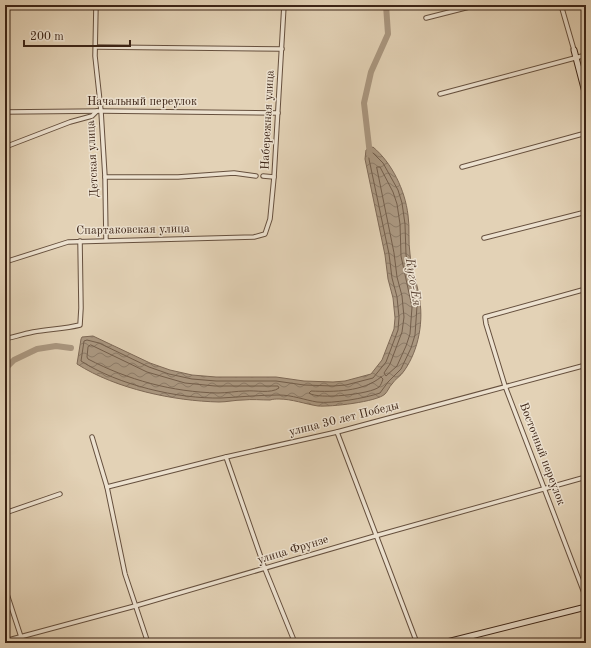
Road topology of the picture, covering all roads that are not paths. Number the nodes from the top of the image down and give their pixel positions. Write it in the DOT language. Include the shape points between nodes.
graph roads {
  1 [pos="96,5"];
  2 [pos="284,5"];
  3 [pos="477,5"];
  4 [pos="561,5"];
  5 [pos="426,18"];
  6 [pos="96,47"];
  7 [pos="282,49"];
  8 [pos="574,50"];
  9 [pos="586,55"];
  10 [pos="576,58"];
  11 [pos="440,94"];
  12 [pos="586,96"];
  13 [pos="99,111"];
  14 [pos="5,112"];
  15 [pos="278,113"];
  16 [pos="586,133"];
  17 [pos="5,147"];
  18 [pos="462,167"];
  19 [pos="256,176"];
  20 [pos="263,176"];
  21 [pos="105,177"];
  22 [pos="274,177"];
  23 [pos="586,212"];
  24 [pos="265,234"];
  25 [pos="484,238"];
  26 [pos="106,240"];
  27 [pos="80,241"];
  28 [pos="5,262"];
  29 [pos="586,289"];
  30 [pos="5,339"];
  31 [pos="586,365"];
  32 [pos="505,386"];
  33 [pos="337,432"];
  34 [pos="92,437"];
  35 [pos="226,457"];
  36 [pos="586,476"];
  37 [pos="106,487"];
  38 [pos="544,488"];
  39 [pos="60,494"];
  40 [pos="5,513"];
  41 [pos="375,536"];
  42 [pos="265,569"];
  43 [pos="5,588"];
  44 [pos="586,598"];
  45 [pos="135,606"];
  46 [pos="586,607"];
  47 [pos="21,636"];
  48 [pos="5,641"];
  49 [pos="23,643"];
  50 [pos="148,643"];
  51 [pos="294,643"];
  52 [pos="417,643"];
  53 [pos="443,643"];
  1 -- 6 [label="street, Детская улица"];
  2 -- 7 [label="street, Набережная улица"];
  3 -- 5 [label="street"];
  4 -- 8 [label="street"];
  6 -- 7 [label="street"];
  6 -- 13 [label="street, Детская улица"];
  7 -- 15 [label="street, Набережная улица"];
  8 -- 10 [label="street"];
  9 -- 10 [label="street"];
  10 -- 11 [label="street"];
  10 -- 12 [label="street"];
  13 -- 14 [label="street, Начальный переулок"];
  13 -- 15 [label="street, Начальный переулок"];
  13 -- 17 [label="street" via="92,116"];
  13 -- 21 [label="street, Детская улица"];
  15 -- 22 [label="street, Набережная улица"];
  16 -- 18 [label="street"];
  19 -- 21 [label="street" via="234,173 178,177"];
  20 -- 22 [label="street"];
  21 -- 26 [label="street, Детская улица"];
  22 -- 24 [label="street, Набережная улица" via="270,219"];
  23 -- 25 [label="street"];
  24 -- 26 [label="street, Спартаковская улица" via="254,237"];
  26 -- 27 [label="street, Спартаковская улица"];
  27 -- 28 [label="street, Спартаковская улица" via="48,247"];
  27 -- 30 [label="street" via="80,325"];
  29 -- 32 [label="street, Восточный переулок" via="485,317"];
  31 -- 32 [label="street, улица 30 лет Победы"];
  32 -- 33 [label="street, улица 30 лет Победы"];
  32 -- 38 [label="street, Восточный переулок"];
  33 -- 35 [label="street, улица 30 лет Победы"];
  33 -- 41 [label="street"];
  34 -- 37 [label="street"];
  35 -- 37 [label="street, улица 30 лет Победы"];
  35 -- 42 [label="street"];
  36 -- 38 [label="street, улица Фрунзе"];
  37 -- 45 [label="street" via="125,574"];
  38 -- 41 [label="street, улица Фрунзе"];
  38 -- 44 [label="street, Восточный переулок"];
  39 -- 40 [label="street"];
  41 -- 42 [label="street, улица Фрунзе"];
  41 -- 52 [label="street"];
  42 -- 45 [label="street, улица Фрунзе"];
  42 -- 51 [label="street"];
  43 -- 47 [label="street"];
  45 -- 47 [label="street, улица Фрунзе"];
  45 -- 50 [label="street"];
  46 -- 53 [label="street"];
  47 -- 48 [label="street, улица Фрунзе"];
  47 -- 49 [label="street"];
}
